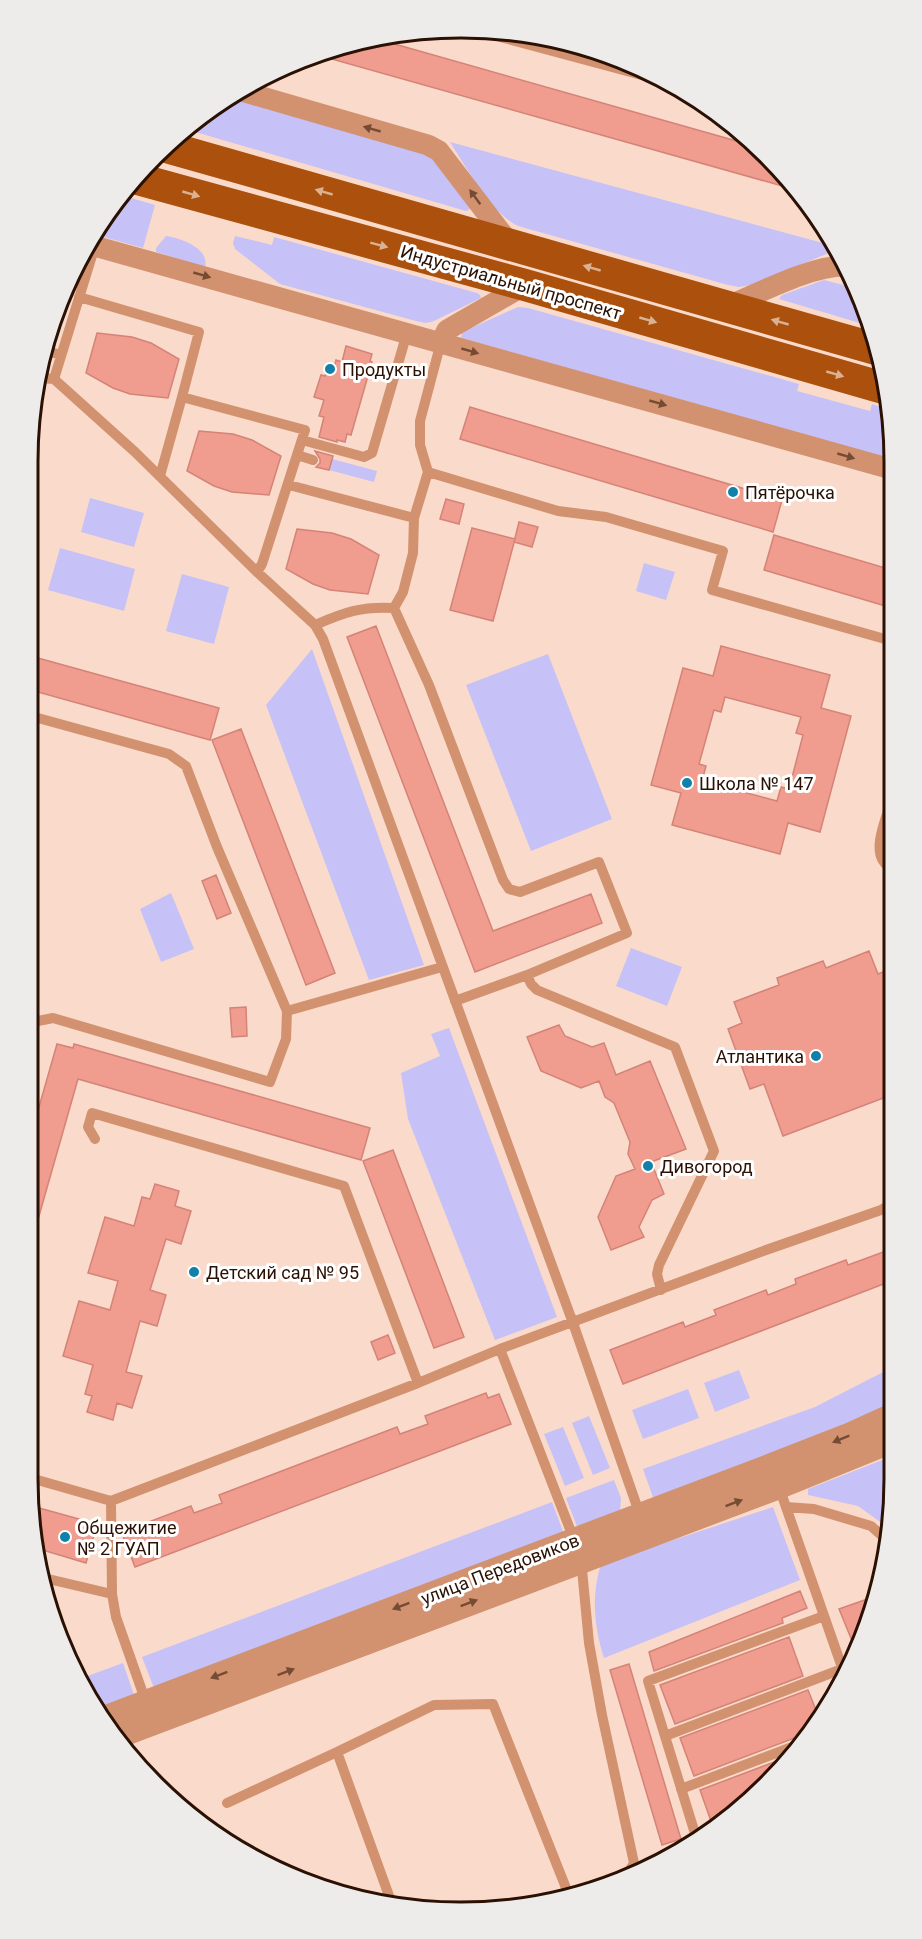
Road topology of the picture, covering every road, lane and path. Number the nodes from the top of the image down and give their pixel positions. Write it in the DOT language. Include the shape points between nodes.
graph roads {
  1 [pos="515,41"];
  2 [pos="623,70"];
  3 [pos="250,93"];
  4 [pos="175,149"];
  5 [pos="144,181"];
  6 [pos="510,244"];
  7 [pos="96,246"];
  8 [pos="87,263"];
  9 [pos="837,267"];
  10 [pos="525,285"];
  11 [pos="79,297"];
  12 [pos="726,306"];
  13 [pos="407,333"];
  14 [pos="441,342"];
  15 [pos="869,347"];
  16 [pos="52,352"];
  17 [pos="61,355"];
  18 [pos="46,378"];
  19 [pos="54,379"];
  20 [pos="877,386"];
  21 [pos="183,397"];
  22 [pos="302,440"];
  23 [pos="297,455"];
  24 [pos="313,460"];
  25 [pos="884,466"];
  26 [pos="428,472"];
  27 [pos="160,476"];
  28 [pos="289,485"];
  29 [pos="414,518"];
  30 [pos="257,572"];
  31 [pos="394,608"];
  32 [pos="315,625"];
  33 [pos="884,639"];
  34 [pos="38,718"];
  35 [pos="884,827"];
  36 [pos="884,863"];
  37 [pos="441,967"];
  38 [pos="526,975"];
  39 [pos="455,1001"];
  40 [pos="287,1011"];
  41 [pos="38,1021"];
  42 [pos="94,1139"];
  43 [pos="884,1208"];
  44 [pos="661,1290"];
  45 [pos="573,1323"];
  46 [pos="500,1349"];
  47 [pos="417,1383"];
  48 [pos="884,1419"];
  49 [pos="884,1443"];
  50 [pos="38,1480"];
  51 [pos="779,1486"];
  52 [pos="111,1501"];
  53 [pos="644,1526"];
  54 [pos="881,1534"];
  55 [pos="578,1550"];
  56 [pos="50,1579"];
  57 [pos="112,1594"];
  58 [pos="824,1616"];
  59 [pos="841,1665"];
  60 [pos="837,1673"];
  61 [pos="150,1712"];
  62 [pos="112,1718"];
  63 [pos="122,1732"];
  64 [pos="665,1736"];
  65 [pos="785,1750"];
  66 [pos="337,1752"];
  67 [pos="681,1789"];
  68 [pos="227,1803"];
  69 [pos="694,1831"];
  70 [pos="633,1865"];
  71 [pos="566,1888"];
  72 [pos="389,1895"];
  1 -- 2 [label="lane"];
  6 -- 3 [label="street, Индустриальный проспект, one-way" via="439,151"];
  6 -- 4 [label="main road, Индустриальный проспект, one-way"];
  5 -- 10 [label="main road, Индустриальный проспект, one-way"];
  12 -- 6 [label="main road, Индустриальный проспект, one-way"];
  7 -- 13 [label="street, one-way"];
  8 -- 11 [label="lane"];
  9 -- 12 [label="street" via="816,270"];
  10 -- 14 [label="street" via="447,330"];
  10 -- 20 [label="main road, Индустриальный проспект, one-way"];
  11 -- 17 [label="lane"];
  11 -- 21 [label="lane" via="199,333"];
  15 -- 12 [label="main road, Индустриальный проспект, one-way"];
  13 -- 14 [label="street"];
  13 -- 22 [label="lane" via="372,453 364,457"];
  14 -- 25 [label="street, one-way"];
  14 -- 26 [label="lane" via="420,421 420,445"];
  16 -- 17 [label="lane"];
  17 -- 19 [label="lane"];
  18 -- 19 [label="lane"];
  19 -- 27 [label="lane"];
  21 -- 22 [label="lane" via="305,430"];
  21 -- 27 [label="lane"];
  22 -- 23 [label="lane"];
  23 -- 24 [label="lane"];
  23 -- 28 [label="lane"];
  26 -- 29 [label="lane"];
  26 -- 33 [label="lane" via="558,511 606,517 723,551 712,590"];
  27 -- 30 [label="lane"];
  28 -- 29 [label="lane"];
  28 -- 30 [label="lane"];
  29 -- 31 [label="lane" via="413,553 403,592"];
  30 -- 32 [label="lane"];
  31 -- 32 [label="lane" via="371,606"];
  31 -- 38 [label="lane" via="429,685 509,889 520,892 599,862 627,933"];
  32 -- 37 [label="lane"];
  34 -- 40 [label="lane" via="169,754 186,766"];
  35 -- 36 [label="lane" via="878,848"];
  37 -- 39 [label="lane"];
  37 -- 40 [label="lane"];
  38 -- 39 [label="lane"];
  38 -- 44 [label="lane" via="537,990 675,1047 714,1151 659,1265"];
  39 -- 45 [label="lane"];
  40 -- 41 [label="lane" via="286,1039 270,1082 53,1018"];
  42 -- 47 [label="lane" via="88,1127 92,1113 344,1186"];
  43 -- 44 [label="lane"];
  44 -- 45 [label="lane"];
  45 -- 46 [label="lane"];
  45 -- 53 [label="lane"];
  46 -- 47 [label="lane"];
  46 -- 55 [label="lane"];
  47 -- 52 [label="lane"];
  48 -- 51 [label="street, улица Передовиков, one-way" via="851,1435"];
  49 -- 51 [label="street, улица Передовиков"];
  50 -- 52 [label="lane"];
  51 -- 53 [label="street, улица Передовиков"];
  51 -- 54 [label="lane" via="814,1509 872,1526"];
  51 -- 58 [label="lane"];
  52 -- 57 [label="lane"];
  53 -- 55 [label="street, улица Передовиков"];
  55 -- 61 [label="street, улица Передовиков"];
  55 -- 70 [label="lane" via="589,1643"];
  56 -- 57 [label="lane"];
  57 -- 61 [label="lane" via="116,1617"];
  58 -- 59 [label="lane"];
  58 -- 64 [label="lane" via="648,1681"];
  60 -- 64 [label="lane"];
  61 -- 62 [label="street, улица Передовиков"];
  61 -- 63 [label="street, улица Передовиков"];
  64 -- 67 [label="lane"];
  65 -- 67 [label="lane"];
  66 -- 68 [label="lane"];
  66 -- 71 [label="lane" via="434,1705 493,1704"];
  66 -- 72 [label="lane"];
  67 -- 69 [label="lane"];
}
